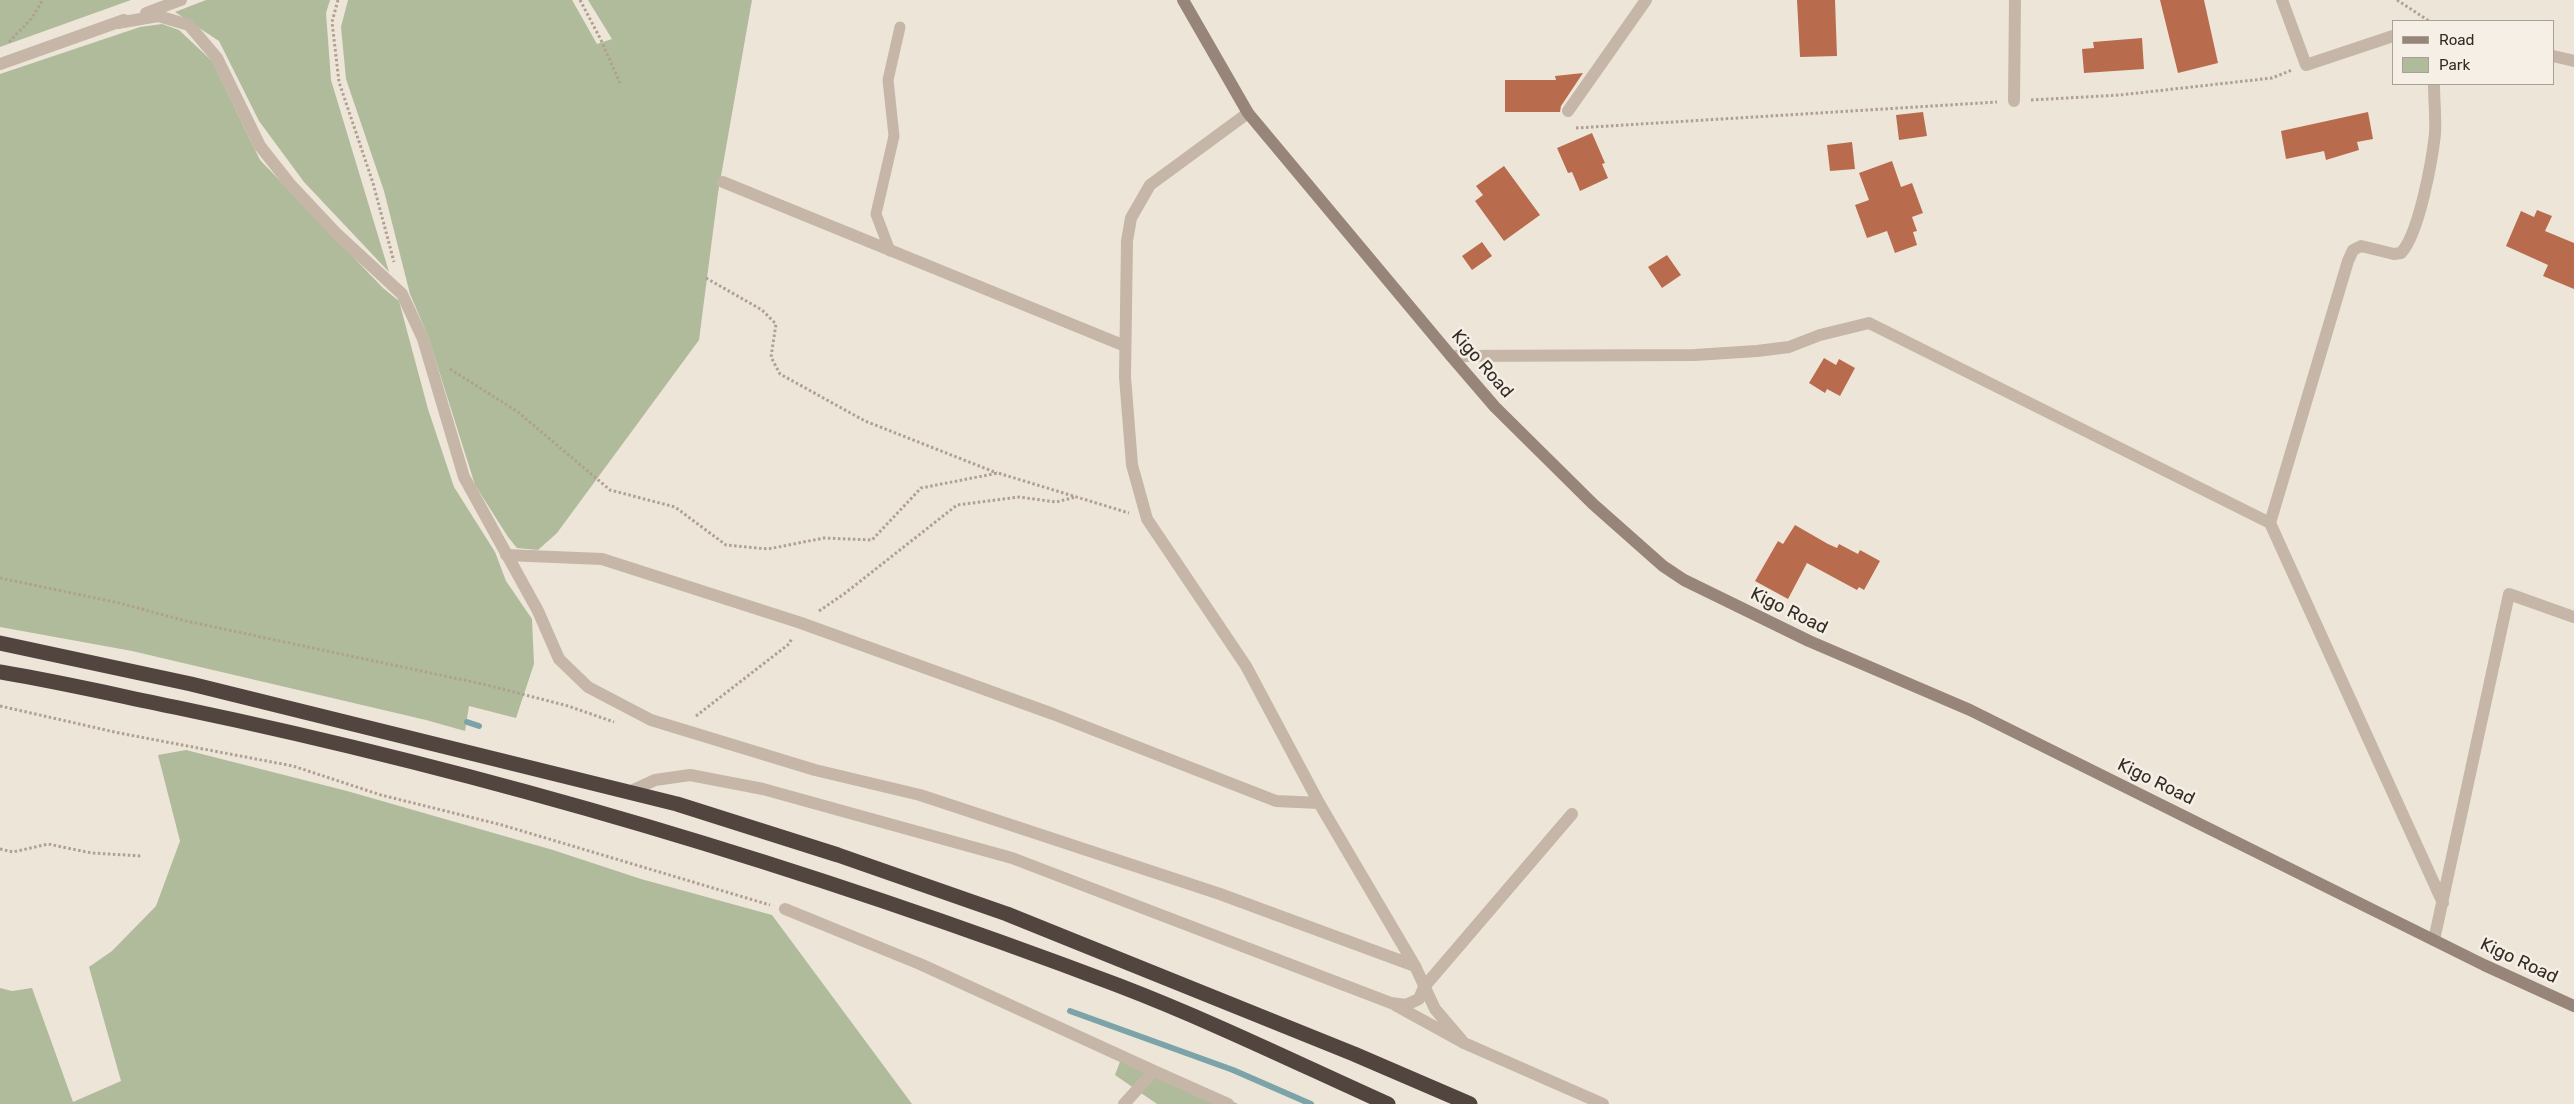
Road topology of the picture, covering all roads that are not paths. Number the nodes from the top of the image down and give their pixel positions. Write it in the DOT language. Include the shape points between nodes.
graph roads {
  1 [pos="181,0"];
  2 [pos="1182,0"];
  3 [pos="1646,0"];
  4 [pos="2015,0"];
  5 [pos="2282,0"];
  6 [pos="118,23"];
  7 [pos="900,27"];
  8 [pos="2392,36"];
  9 [pos="2554,56"];
  10 [pos="2574,61"];
  11 [pos="0,64"];
  12 [pos="2434,85"];
  13 [pos="2014,101"];
  14 [pos="1568,111"];
  15 [pos="1248,113"];
  16 [pos="724,182"];
  17 [pos="890,251"];
  18 [pos="1126,346"];
  19 [pos="1451,356"];
  20 [pos="2270,524"];
  21 [pos="506,555"];
  22 [pos="2574,617"];
  23 [pos="0,643"];
  24 [pos="0,672"];
  25 [pos="629,792"];
  26 [pos="1319,803"];
  27 [pos="1572,814"];
  28 [pos="2442,903"];
  29 [pos="785,910"];
  30 [pos="2434,940"];
  31 [pos="1415,966"];
  32 [pos="1424,987"];
  33 [pos="1391,1003"];
  34 [pos="2574,1006"];
  35 [pos="1464,1043"];
  36 [pos="1154,1072"];
  37 [pos="1124,1104"];
  38 [pos="1228,1104"];
  39 [pos="1388,1104"];
  40 [pos="1470,1104"];
  41 [pos="1603,1104"];
  1 -- 6 [label="street"];
  2 -- 15 [label="street, Kigo Road"];
  3 -- 14 [label="street"];
  4 -- 13 [label="street"];
  5 -- 8 [label="street" via="2306,66"];
  6 -- 11 [label="street"];
  6 -- 21 [label="street" via="158,16 188,25 218,58 260,146 290,184 337,234 402,294 423,339 464,477"];
  7 -- 17 [label="lane" via="888,80 894,136 876,214"];
  9 -- 10 [label="street"];
  12 -- 20 [label="street" via="2434,134 2417,219 2401,253 2361,246 2353,250"];
  15 -- 18 [label="street" via="1150,185 1136,207 1128,241"];
  15 -- 19 [label="street, Kigo Road"];
  16 -- 17 [label="street"];
  17 -- 18 [label="street"];
  18 -- 26 [label="street" via="1125,377 1132,465 1147,519 1246,666"];
  19 -- 20 [label="street" via="1695,355 1757,351 1789,347 1869,323"];
  19 -- 30 [label="street, Kigo Road" via="1495,407 1593,504 1663,566 1684,580 1810,641 1970,710"];
  20 -- 28 [label="street"];
  21 -- 26 [label="street" via="602,559 620,564 801,623 1015,700 1276,801"];
  21 -- 31 [label="street" via="538,611 560,659 588,687 651,720 815,770 929,798 1220,894"];
  22 -- 28 [label="street" via="2509,594"];
  23 -- 25 [label="highway" via="191,684"];
  24 -- 39 [label="highway" via="380,753 526,790 686,838 884,901 1121,987"];
  25 -- 33 [label="street" via="655,780 690,775 773,792 1012,858"];
  25 -- 40 [label="highway" via="829,852 1007,914"];
  26 -- 31 [label="street"];
  27 -- 32 [label="street"];
  28 -- 30 [label="street"];
  29 -- 36 [label="street" via="920,964"];
  30 -- 34 [label="street, Kigo Road"];
  31 -- 32 [label="street"];
  32 -- 33 [label="street" via="1419,999 1406,1005"];
  32 -- 35 [label="street" via="1435,1009"];
  33 -- 35 [label="street"];
  35 -- 41 [label="street"];
  36 -- 37 [label="street"];
  36 -- 38 [label="street"];
}
